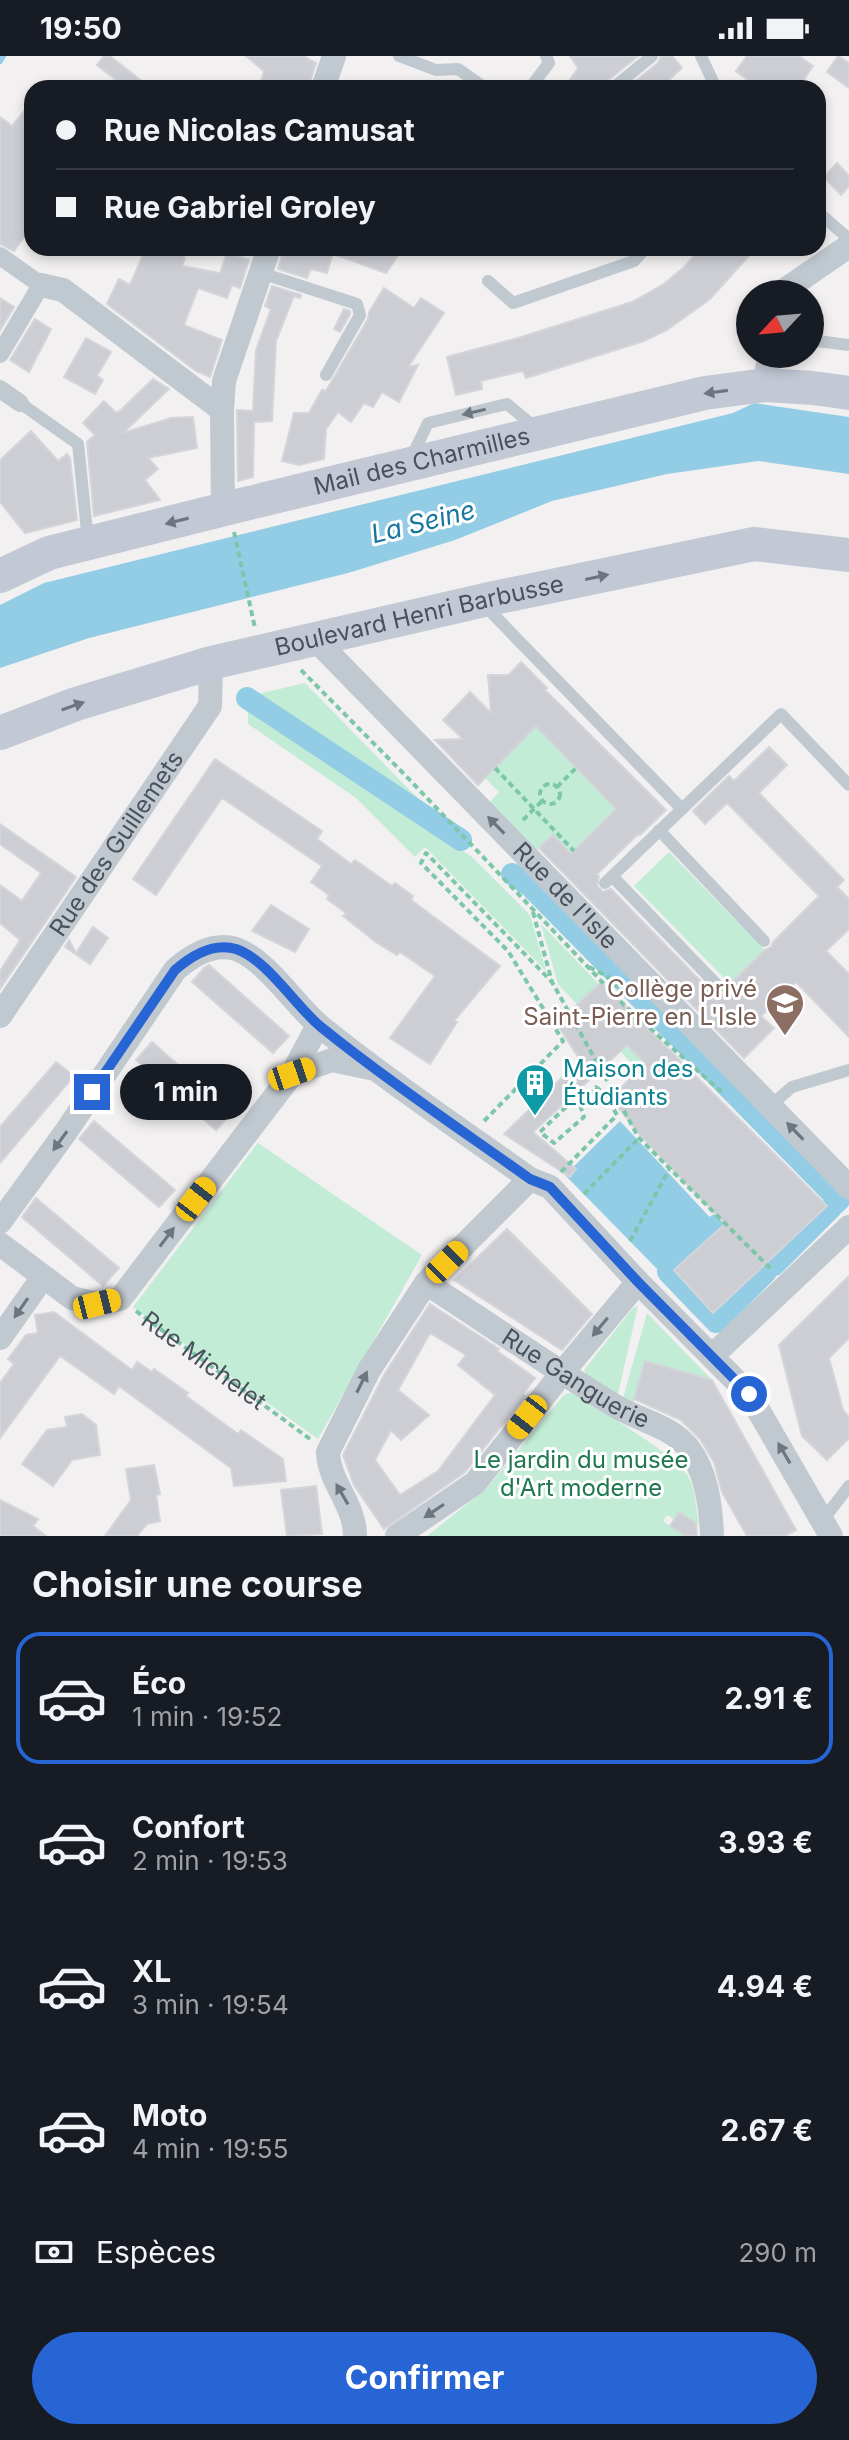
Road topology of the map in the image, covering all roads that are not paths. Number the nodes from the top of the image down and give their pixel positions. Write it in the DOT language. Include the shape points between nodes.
graph roads {
  1 [pos="334,56"];
  2 [pos="399,56"];
  3 [pos="546,56"];
  4 [pos="652,56"];
  5 [pos="701,56"];
  6 [pos="326,80"];
  7 [pos="474,80"];
  8 [pos="536,80"];
  9 [pos="623,80"];
  10 [pos="712,80"];
  11 [pos="826,219"];
  12 [pos="849,239"];
  13 [pos="849,246"];
  14 [pos="0,256"];
  15 [pos="266,256"];
  16 [pos="639,256"];
  17 [pos="261,273"];
  18 [pos="799,280"];
  19 [pos="488,281"];
  20 [pos="41,285"];
  21 [pos="824,342"];
  22 [pos="849,345"];
  23 [pos="0,354"];
  24 [pos="767,370"];
  25 [pos="326,375"];
  26 [pos="0,389"];
  27 [pos="849,393"];
  28 [pos="20,403"];
  29 [pos="222,410"];
  30 [pos="228,519"];
  31 [pos="88,544"];
  32 [pos="849,555"];
  33 [pos="0,576"];
  34 [pos="489,599"];
  35 [pos="306,653"];
  36 [pos="211,663"];
  37 [pos="0,733"];
  38 [pos="849,785"];
  39 [pos="682,809"];
  40 [pos="659,830"];
  41 [pos="764,941"];
  42 [pos="719,987"];
  43 [pos="0,1016"];
  44 [pos="318,1025"];
  45 [pos="849,1070"];
  46 [pos="292,1074"];
  47 [pos="378,1075"];
  48 [pos="770,1106"];
  49 [pos="530,1179"];
  50 [pos="849,1187"];
  51 [pos="0,1222"];
  52 [pos="849,1227"];
  53 [pos="0,1244"];
  54 [pos="43,1277"];
  55 [pos="638,1282"];
  56 [pos="426,1283"];
  57 [pos="0,1338"];
  58 [pos="712,1356"];
  59 [pos="562,1373"];
  60 [pos="849,1486"];
  61 [pos="827,1528"];
  62 [pos="355,1536"];
  63 [pos="397,1536"];
  64 [pos="712,1536"];
  1 -- 6 [label="street"];
  2 -- 7 [label="lane" via="436,70 458,69"];
  3 -- 8 [label="lane" via="549,63"];
  4 -- 9 [label="lane"];
  5 -- 10 [label="lane"];
  11 -- 12 [label="lane"];
  13 -- 18 [label="street"];
  14 -- 20 [label="street"];
  15 -- 17 [label="street"];
  16 -- 19 [label="lane" via="513,303"];
  17 -- 25 [label="lane" via="357,304 360,315"];
  17 -- 29 [label="street" via="224,381"];
  20 -- 23 [label="street"];
  20 -- 29 [label="street" via="63,290"];
  21 -- 22 [label="lane"];
  24 -- 27 [label="main road, Mail des Charmilles" via="813,388"];
  24 -- 30 [label="main road, Mail des Charmilles, one-way" via="705,393 408,464"];
  26 -- 28 [label="street"];
  28 -- 31 [label="lane" via="78,444"];
  29 -- 30 [label="street"];
  30 -- 31 [label="main road, Mail des Charmilles, one-way"];
  31 -- 33 [label="main road, Mail des Charmilles" via="49,553"];
  34 -- 32 [label="main road, Boulevard Henri Barbusse, one-way" via="754,544"];
  34 -- 35 [label="main road, Boulevard Henri Barbusse"];
  34 -- 39 [label="lane" via="492,613"];
  35 -- 36 [label="main road, Boulevard Henri Barbusse"];
  48 -- 35 [label="street, Rue de l'Isle, one-way" via="507,836"];
  37 -- 36 [label="main road, Boulevard Henri Barbusse, one-way"];
  36 -- 43 [label="street, Rue des Guillemets" via="210,706"];
  38 -- 39 [label="lane" via="781,714"];
  39 -- 40 [label="lane"];
  40 -- 41 [label="lane"];
  40 -- 42 [label="lane" via="609,879"];
  44 -- 46 [label="street"];
  44 -- 47 [label="street"];
  44 -- 51 [label="street, one-way" via="272,975 237,950 218,947 188,958"];
  45 -- 48 [label="lane" via="792,1087"];
  46 -- 47 [label="street" via="332,1060"];
  54 -- 46 [label="street, Rue Michelet, one-way" via="72,1298 97,1304 120,1299"];
  47 -- 49 [label="street"];
  50 -- 48 [label="street, Rue de l'Isle, one-way"];
  49 -- 55 [label="street" via="550,1187"];
  49 -- 56 [label="street"];
  52 -- 58 [label="street"];
  53 -- 54 [label="street, Rue Michelet"];
  54 -- 57 [label="street, one-way"];
  55 -- 58 [label="street"];
  55 -- 59 [label="street, one-way"];
  56 -- 59 [label="street, Rue Ganguerie"];
  62 -- 56 [label="street, one-way" via="328,1452 369,1370"];
  61 -- 58 [label="street, one-way" via="749,1394"];
  59 -- 63 [label="street, one-way" via="475,1483"];
  59 -- 64 [label="street, Rue Ganguerie" via="688,1448 704,1479"];
  60 -- 61 [label="lane"];
}
